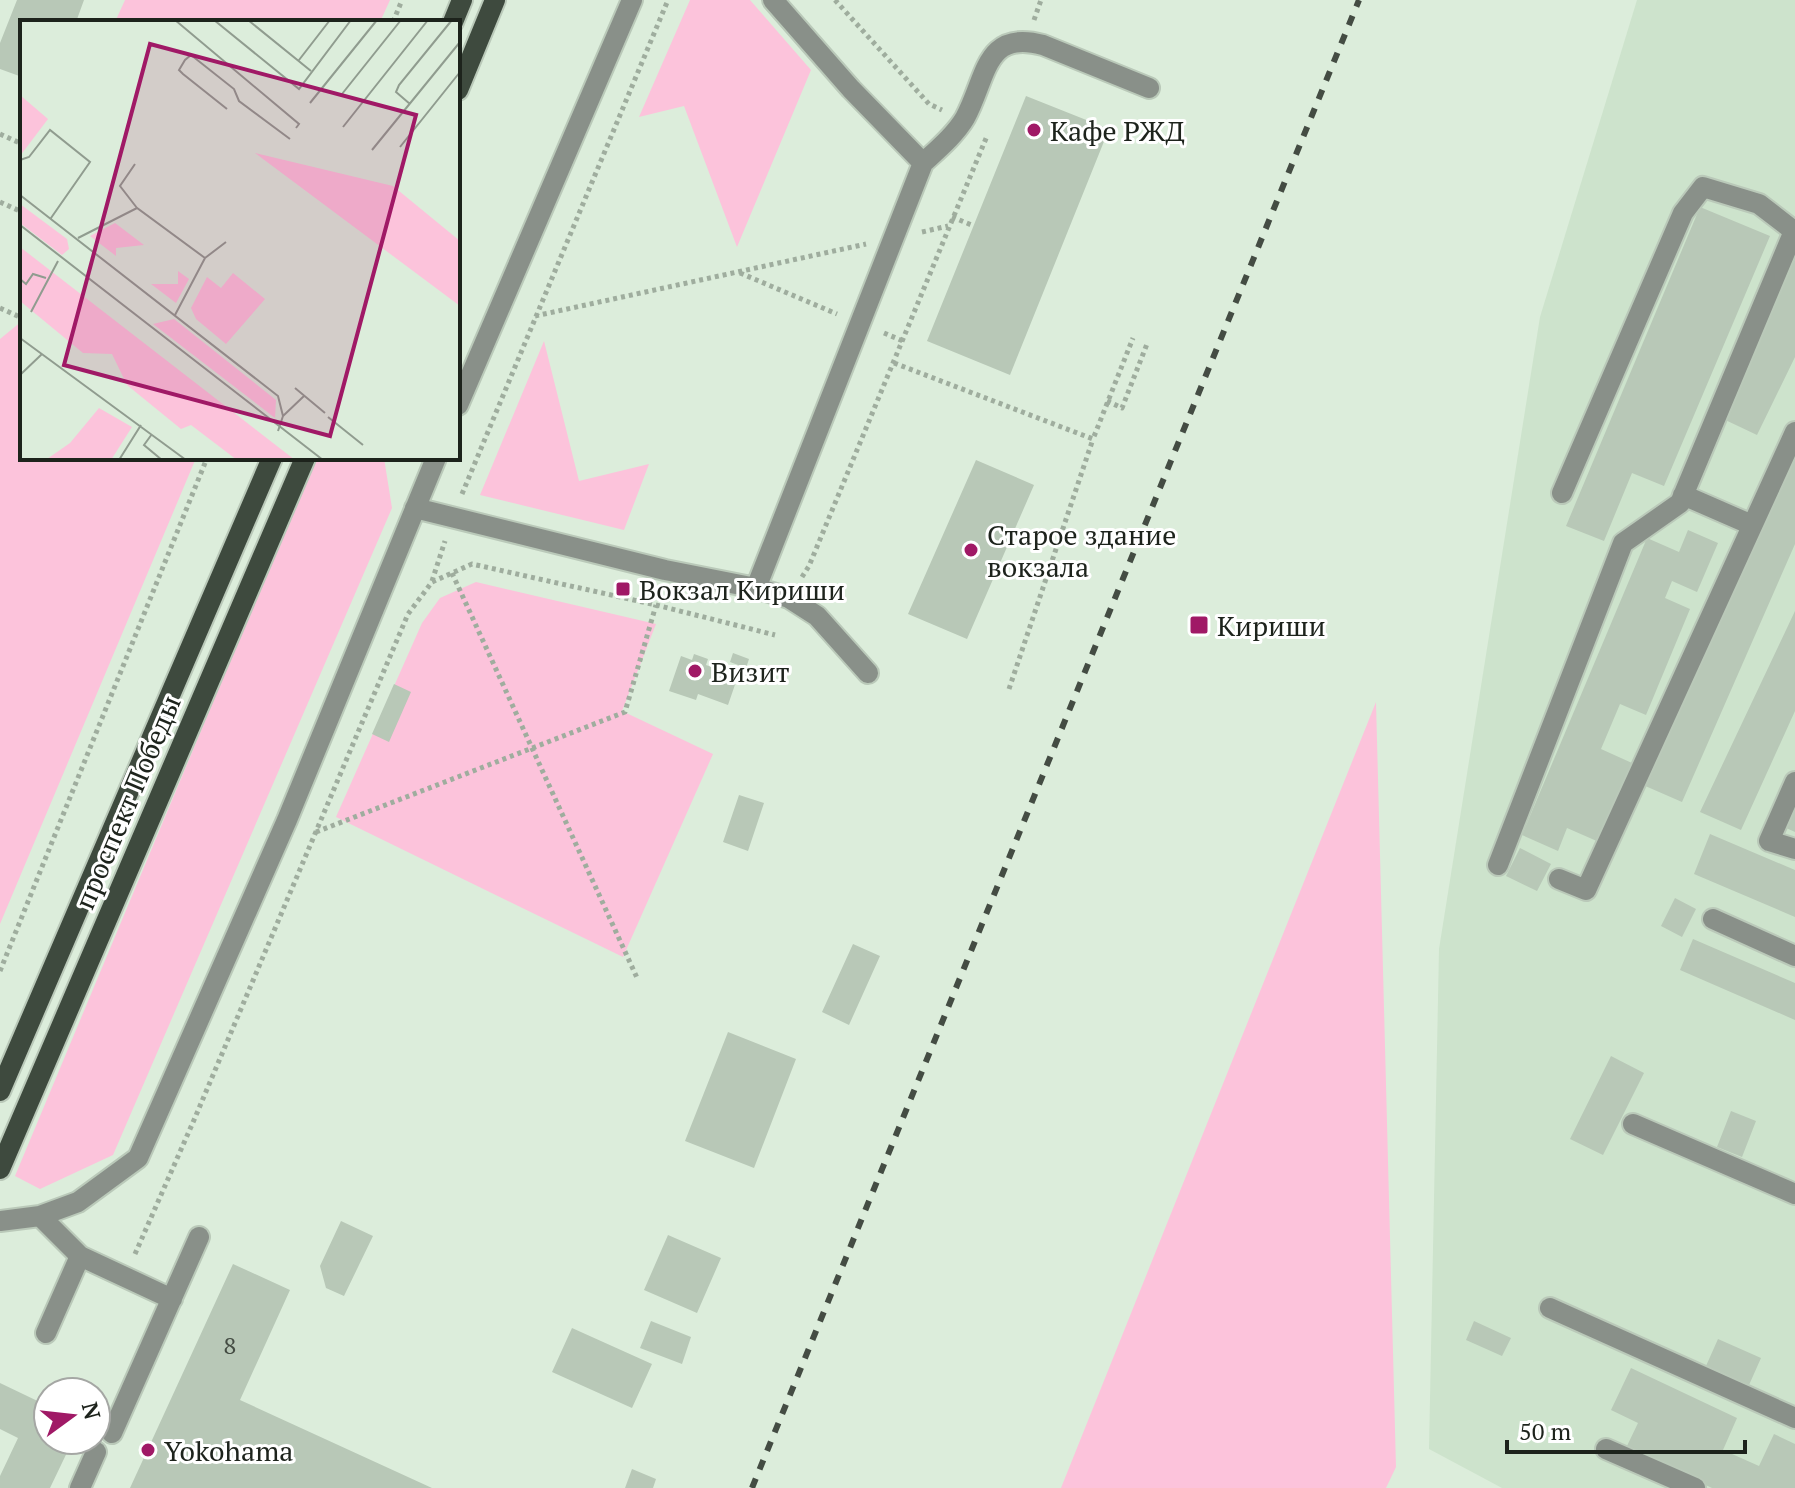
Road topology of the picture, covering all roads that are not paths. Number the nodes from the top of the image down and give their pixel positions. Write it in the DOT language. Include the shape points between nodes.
graph roads {
  1 [pos="462,0"];
  2 [pos="495,0"];
  3 [pos="632,0"];
  4 [pos="773,0"];
  5 [pos="454,20"];
  6 [pos="460,85"];
  7 [pos="1149,88"];
  8 [pos="923,163"];
  9 [pos="460,400"];
  10 [pos="1795,432"];
  11 [pos="271,460"];
  12 [pos="304,460"];
  13 [pos="435,460"];
  14 [pos="1562,493"];
  15 [pos="1683,495"];
  16 [pos="415,508"];
  17 [pos="1752,525"];
  18 [pos="756,588"];
  19 [pos="868,673"];
  20 [pos="1795,782"];
  21 [pos="1795,849"];
  22 [pos="1498,865"];
  23 [pos="1559,879"];
  24 [pos="1713,919"];
  25 [pos="1795,956"];
  26 [pos="0,1091"];
  27 [pos="1633,1124"];
  28 [pos="0,1169"];
  29 [pos="1795,1194"];
  30 [pos="40,1216"];
  31 [pos="0,1221"];
  32 [pos="199,1237"];
  33 [pos="80,1256"];
  34 [pos="172,1299"];
  35 [pos="1550,1308"];
  36 [pos="46,1333"];
  37 [pos="1795,1418"];
  38 [pos="112,1433"];
  39 [pos="1606,1449"];
  40 [pos="94,1456"];
  41 [pos="80,1488"];
  42 [pos="1695,1488"];
  1 -- 5 [label="main road"];
  2 -- 6 [label="main road"];
  3 -- 9 [label="street"];
  4 -- 8 [label="street"];
  7 -- 8 [label="street" via="1043,45 1013,41 993,56 964,120"];
  8 -- 18 [label="street"];
  10 -- 17 [label="street"];
  11 -- 26 [label="main road, проспект Победы"];
  12 -- 28 [label="main road, проспект Победы"];
  13 -- 16 [label="street"];
  14 -- 15 [label="street" via="1683,213 1703,187 1759,204 1794,231"];
  15 -- 17 [label="street"];
  15 -- 22 [label="street" via="1680,503 1623,543"];
  16 -- 18 [label="street"];
  16 -- 30 [label="street" via="287,820 138,1158 78,1202"];
  17 -- 23 [label="street" via="1586,890"];
  18 -- 19 [label="street" via="789,598 817,616"];
  20 -- 21 [label="street" via="1769,841"];
  24 -- 25 [label="street"];
  27 -- 29 [label="street"];
  30 -- 31 [label="street"];
  30 -- 33 [label="street"];
  32 -- 34 [label="street"];
  33 -- 34 [label="street"];
  33 -- 36 [label="street"];
  34 -- 38 [label="street"];
  35 -- 37 [label="street"];
  39 -- 42 [label="street"];
  40 -- 41 [label="street"];
}
